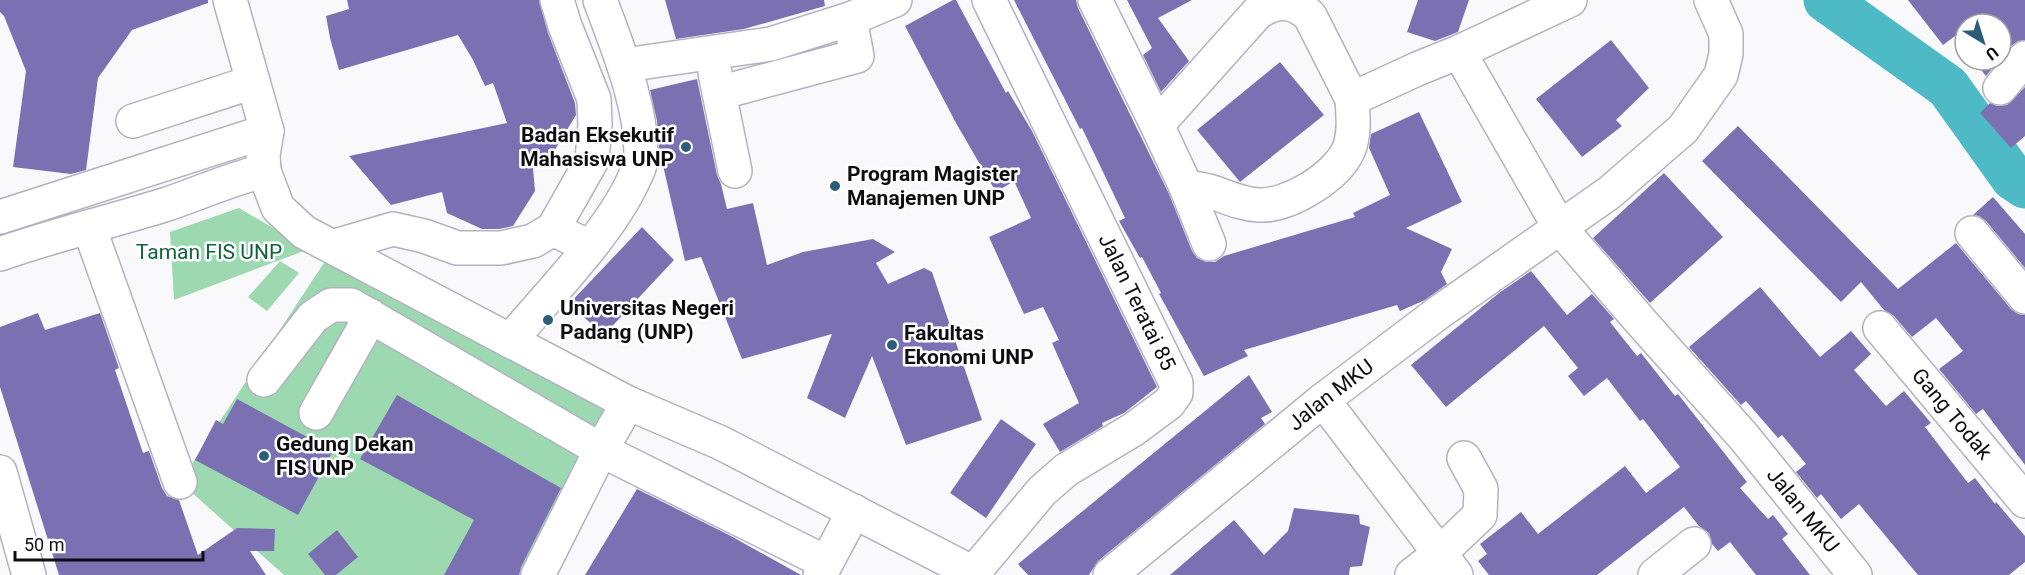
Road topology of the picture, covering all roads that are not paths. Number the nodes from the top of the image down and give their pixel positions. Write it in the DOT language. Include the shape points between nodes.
graph roads {
  1 [pos="230,0"];
  2 [pos="895,0"];
  3 [pos="989,0"];
  4 [pos="1095,0"];
  5 [pos="1570,0"];
  6 [pos="1711,0"];
  7 [pos="602,6"];
  8 [pos="561,13"];
  9 [pos="850,19"];
  10 [pos="1459,52"];
  11 [pos="710,53"];
  12 [pos="2025,58"];
  13 [pos="625,65"];
  14 [pos="253,82"];
  15 [pos="2000,88"];
  16 [pos="719,93"];
  17 [pos="1352,99"];
  18 [pos="133,121"];
  19 [pos="1156,125"];
  20 [pos="267,131"];
  21 [pos="264,171"];
  22 [pos="735,171"];
  23 [pos="1186,187"];
  24 [pos="0,217"];
  25 [pos="89,226"];
  26 [pos="1560,228"];
  27 [pos="553,229"];
  28 [pos="1972,233"];
  29 [pos="1209,244"];
  30 [pos="335,246"];
  31 [pos="589,247"];
  32 [pos="0,254"];
  33 [pos="2025,297"];
  34 [pos="371,316"];
  35 [pos="1880,328"];
  36 [pos="510,341"];
  37 [pos="264,380"];
  38 [pos="1323,400"];
  39 [pos="628,403"];
  40 [pos="316,413"];
  41 [pos="601,450"];
  42 [pos="1464,458"];
  43 [pos="0,472"];
  44 [pos="180,482"];
  45 [pos="2025,501"];
  46 [pos="854,512"];
  47 [pos="1694,544"];
  48 [pos="1448,564"];
  49 [pos="823,569"];
  50 [pos="975,574"];
  51 [pos="29,575"];
  52 [pos="538,575"];
  53 [pos="1110,575"];
  54 [pos="1412,575"];
  55 [pos="1655,575"];
  56 [pos="1856,575"];
  1 -- 14 [label="street"];
  2 -- 9 [label="street"];
  3 -- 50 [label="street, Jalan Teratai 85" via="1176,383 1176,393 1169,403 1134,429 1066,470 1042,491"];
  4 -- 19 [label="street"];
  5 -- 10 [label="street"];
  6 -- 26 [label="street, Jalan MKU" via="1726,34 1721,75 1683,129 1609,194"];
  7 -- 8 [label="street"];
  7 -- 13 [label="street"];
  8 -- 27 [label="street" via="594,99 595,125 592,160"];
  9 -- 11 [label="street" via="771,44"];
  9 -- 16 [label="street" via="857,56"];
  10 -- 17 [label="street"];
  10 -- 26 [label="street"];
  11 -- 13 [label="street"];
  11 -- 16 [label="street"];
  12 -- 15 [label="street"];
  13 -- 31 [label="street" via="639,132 640,166 625,198"];
  14 -- 18 [label="street"];
  14 -- 20 [label="street"];
  16 -- 22 [label="street"];
  17 -- 19 [label="street" via="1310,16 1289,1 1271,4 1258,12"];
  17 -- 23 [label="street" via="1354,120 1348,150 1330,172 1305,192 1284,202 1257,205"];
  19 -- 23 [label="street"];
  20 -- 21 [label="street"];
  20 -- 24 [label="street"];
  21 -- 25 [label="street"];
  21 -- 30 [label="street" via="278,208 304,232"];
  23 -- 29 [label="street"];
  25 -- 32 [label="street"];
  25 -- 44 [label="street"];
  26 -- 38 [label="street, Jalan MKU"];
  26 -- 56 [label="street, Jalan MKU" via="1744,437"];
  27 -- 30 [label="street" via="532,241 501,248 457,248 393,229"];
  27 -- 31 [label="street"];
  28 -- 33 [label="street"];
  30 -- 36 [label="street"];
  31 -- 36 [label="street"];
  34 -- 37 [label="street" via="351,305 331,305 322,310"];
  34 -- 40 [label="street"];
  34 -- 41 [label="street"];
  35 -- 45 [label="street, Gang Todak"];
  36 -- 39 [label="street"];
  38 -- 48 [label="street"];
  38 -- 53 [label="street, Jalan MKU"];
  39 -- 41 [label="street"];
  39 -- 46 [label="street" via="721,443"];
  41 -- 49 [label="street"];
  41 -- 52 [label="street"];
  42 -- 48 [label="street" via="1481,489 1479,515"];
  43 -- 51 [label="street"];
  46 -- 49 [label="street"];
  46 -- 50 [label="street"];
  47 -- 55 [label="street"];
  48 -- 54 [label="street"];
}
